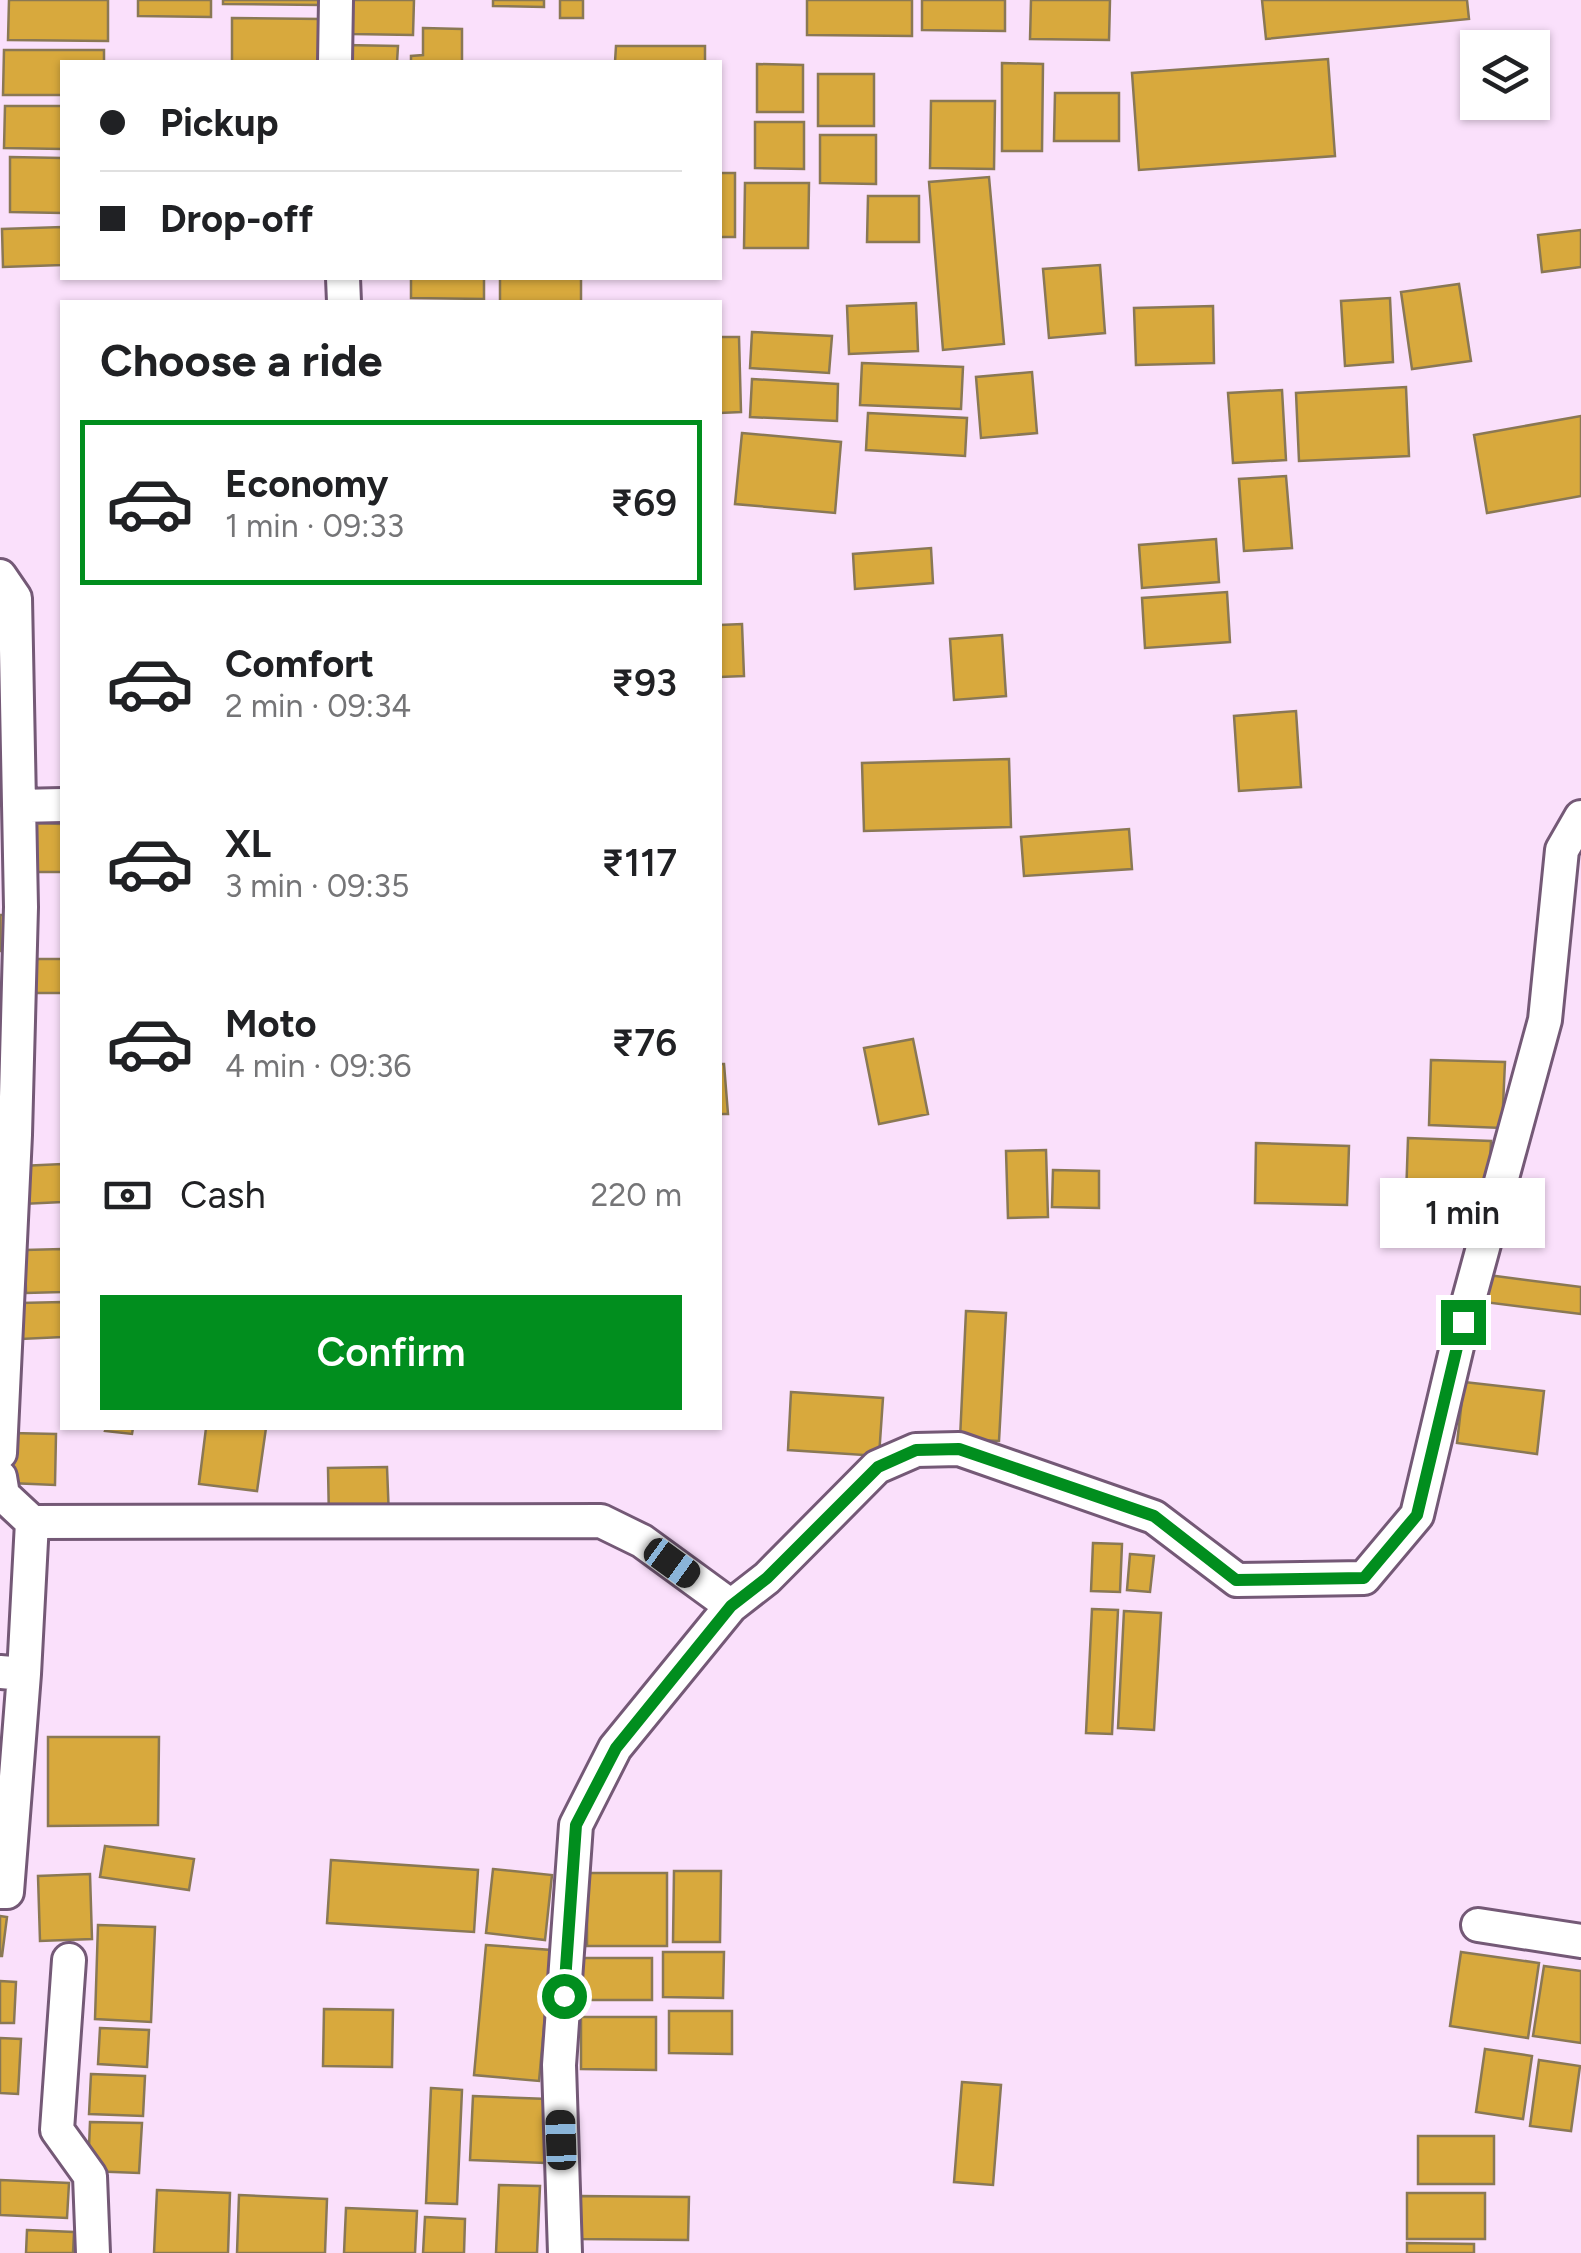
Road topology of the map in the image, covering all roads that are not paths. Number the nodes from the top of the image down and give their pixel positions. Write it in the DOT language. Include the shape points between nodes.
graph roads {
  1 [pos="336,0"];
  2 [pos="335,60"];
  3 [pos="0,576"];
  4 [pos="60,805"];
  5 [pos="19,806"];
  6 [pos="1581,817"];
  7 [pos="2,1412"];
  8 [pos="0,1453"];
  9 [pos="0,1477"];
  10 [pos="32,1522"];
  11 [pos="731,1606"];
  12 [pos="12,1673"];
  13 [pos="0,1892"];
  14 [pos="1478,1926"];
  15 [pos="1581,1941"];
  16 [pos="68,1960"];
  17 [pos="94,2253"];
  18 [pos="565,2253"];
  1 -- 2 [label="street"];
  3 -- 5 [label="street" via="15,598"];
  4 -- 5 [label="street"];
  5 -- 7 [label="street"];
  6 -- 11 [label="street" via="1562,850 1545,1020 1417,1515 1364,1578 1236,1580 1154,1516 959,1449 916,1450 878,1467"];
  7 -- 8 [label="street"];
  9 -- 10 [label="street" via="3,1495"];
  10 -- 11 [label="street" via="600,1521 642,1541"];
  10 -- 12 [label="street"];
  11 -- 18 [label="street" via="616,1748 576,1825 558,2065"];
  12 -- 13 [label="street" via="7,1892"];
  14 -- 15 [label="street"];
  16 -- 17 [label="street" via="56,2130 90,2176"];
}
